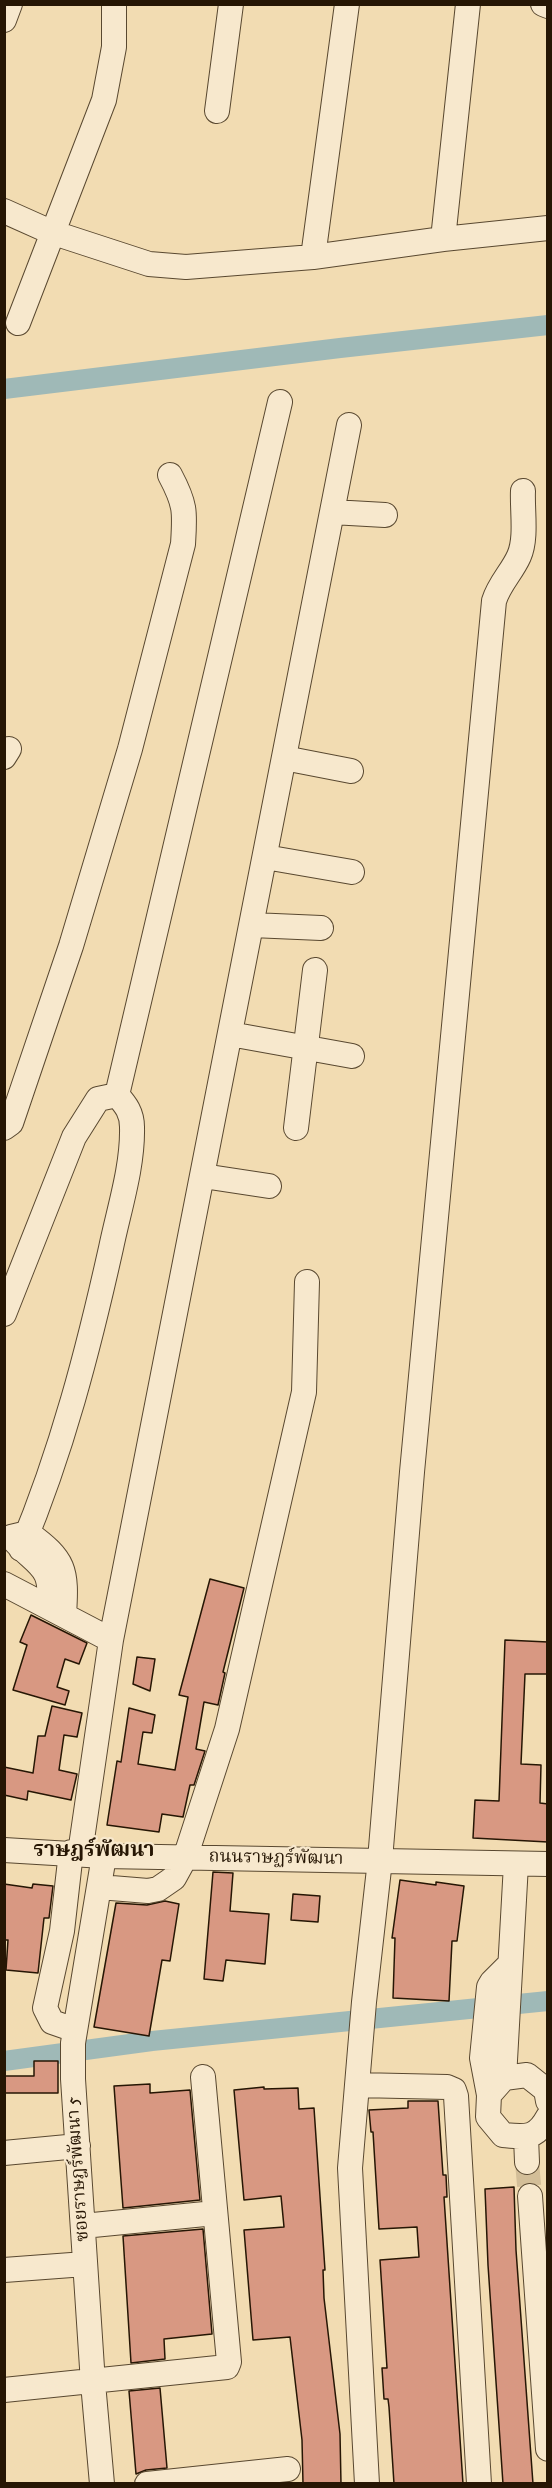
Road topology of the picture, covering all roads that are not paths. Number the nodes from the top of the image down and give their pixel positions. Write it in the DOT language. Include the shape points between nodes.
graph roads {
  1 [pos="10,4"];
  2 [pos="114,4"];
  3 [pos="231,4"];
  4 [pos="347,4"];
  5 [pos="468,4"];
  6 [pos="543,4"];
  7 [pos="548,6"];
  8 [pos="4,20"];
  9 [pos="217,111"];
  10 [pos="4,211"];
  11 [pos="548,228"];
  12 [pos="51,232"];
  13 [pos="443,239"];
  14 [pos="313,257"];
  15 [pos="18,323"];
  16 [pos="280,402"];
  17 [pos="349,425"];
  18 [pos="170,476"];
  19 [pos="523,491"];
  20 [pos="332,512"];
  21 [pos="386,514"];
  22 [pos="284,758"];
  23 [pos="351,771"];
  24 [pos="265,857"];
  25 [pos="352,872"];
  26 [pos="252,925"];
  27 [pos="321,928"];
  28 [pos="315,970"];
  29 [pos="230,1034"];
  30 [pos="304,1048"];
  31 [pos="352,1056"];
  32 [pos="117,1095"];
  33 [pos="4,1128"];
  34 [pos="296,1128"];
  35 [pos="203,1176"];
  36 [pos="269,1186"];
  37 [pos="307,1282"];
  38 [pos="4,1314"];
  39 [pos="16,1539"];
  40 [pos="4,1584"];
  41 [pos="56,1611"];
  42 [pos="111,1640"];
  43 [pos="4,1850"];
  44 [pos="75,1853"];
  45 [pos="104,1856"];
  46 [pos="185,1857"];
  47 [pos="380,1860"];
  48 [pos="516,1864"];
  49 [pos="548,1864"];
  50 [pos="99,1887"];
  51 [pos="74,2037"];
  52 [pos="203,2078"];
  53 [pos="357,2085"];
  54 [pos="496,2086"];
  55 [pos="548,2101"];
  56 [pos="548,2117"];
  57 [pos="526,2137"];
  58 [pos="78,2145"];
  59 [pos="4,2153"];
  60 [pos="527,2162"];
  61 [pos="530,2196"];
  62 [pos="215,2213"];
  63 [pos="83,2226"];
  64 [pos="86,2264"];
  65 [pos="4,2270"];
  66 [pos="93,2383"];
  67 [pos="4,2390"];
  68 [pos="548,2449"];
  69 [pos="288,2469"];
  70 [pos="230,2479"];
  71 [pos="102,2484"];
  72 [pos="147,2484"];
  73 [pos="367,2484"];
  74 [pos="479,2484"];
  1 -- 8 [label="street"];
  2 -- 12 [label="street" via="114,47 104,100"];
  3 -- 9 [label="street"];
  4 -- 14 [label="street"];
  5 -- 13 [label="street"];
  6 -- 7 [label="street"];
  10 -- 12 [label="street"];
  11 -- 13 [label="street"];
  12 -- 14 [label="street" via="149,264 186,267"];
  12 -- 15 [label="street"];
  13 -- 14 [label="street"];
  16 -- 32 [label="street"];
  17 -- 20 [label="street"];
  18 -- 33 [label="street" via="182,497 183,544 130,749 71,946 11,1123"];
  19 -- 47 [label="street" via="522,546 494,601 412,1472"];
  20 -- 21 [label="street"];
  20 -- 22 [label="street"];
  22 -- 23 [label="street"];
  22 -- 24 [label="street"];
  24 -- 25 [label="street"];
  24 -- 26 [label="street"];
  26 -- 27 [label="street"];
  26 -- 29 [label="street"];
  28 -- 30 [label="street"];
  29 -- 30 [label="street"];
  29 -- 35 [label="street"];
  30 -- 31 [label="street"];
  30 -- 34 [label="street"];
  32 -- 38 [label="street" via="98,1099 74,1137"];
  32 -- 39 [label="street" via="128,1106 132,1125 130,1152 88,1353 57,1457"];
  35 -- 36 [label="street"];
  35 -- 42 [label="street"];
  37 -- 46 [label="street" via="304,1392 230,1718"];
  39 -- 41 [label="street" via="56,1555 66,1587"];
  40 -- 41 [label="street"];
  41 -- 42 [label="street"];
  42 -- 44 [label="street"];
  43 -- 44 [label="street, ถนนราษฏร์พัฒนา"];
  44 -- 45 [label="street, ถนนราษฏร์พัฒนา"];
  44 -- 51 [label="street" via="45,2008 52,2022"];
  45 -- 46 [label="street, ถนนราษฏร์พัฒนา"];
  45 -- 50 [label="street, ซอยราษฎร์พัฒนา 5"];
  46 -- 47 [label="street, ถนนราษฏร์พัฒนา"];
  46 -- 50 [label="street" via="174,1878 158,1889"];
  47 -- 48 [label="street, ถนนราษฏร์พัฒนา"];
  47 -- 53 [label="street"];
  48 -- 49 [label="street, ถนนราษฏร์พัฒนา"];
  48 -- 54 [label="street" via="496,2037 482,2058"];
  50 -- 51 [label="street, ซอยราษฎร์พัฒนา 5"];
  51 -- 58 [label="street, ซอยราษฎร์พัฒนา 5"];
  52 -- 62 [label="street"];
  53 -- 73 [label="street" via="350,2168"];
  53 -- 74 [label="street" via="447,2087 456,2096"];
  54 -- 55 [label="street" via="527,2075 546,2090"];
  54 -- 57 [label="street" via="488,2117 503,2135"];
  56 -- 57 [label="street" via="541,2128"];
  57 -- 60 [label="street"];
  58 -- 59 [label="street"];
  58 -- 63 [label="street, ซอยราษฎร์พัฒนา 5"];
  61 -- 68 [label="street"];
  62 -- 63 [label="street"];
  62 -- 66 [label="street" via="227,2367"];
  63 -- 64 [label="street, ซอยราษฎร์พัฒนา 5"];
  64 -- 65 [label="street"];
  64 -- 66 [label="street, ซอยราษฎร์พัฒนา 5"];
  66 -- 67 [label="street"];
  66 -- 71 [label="street, ซอยราษฎร์พัฒนา 5"];
  69 -- 70 [label="street"];
  70 -- 72 [label="street"];
}
